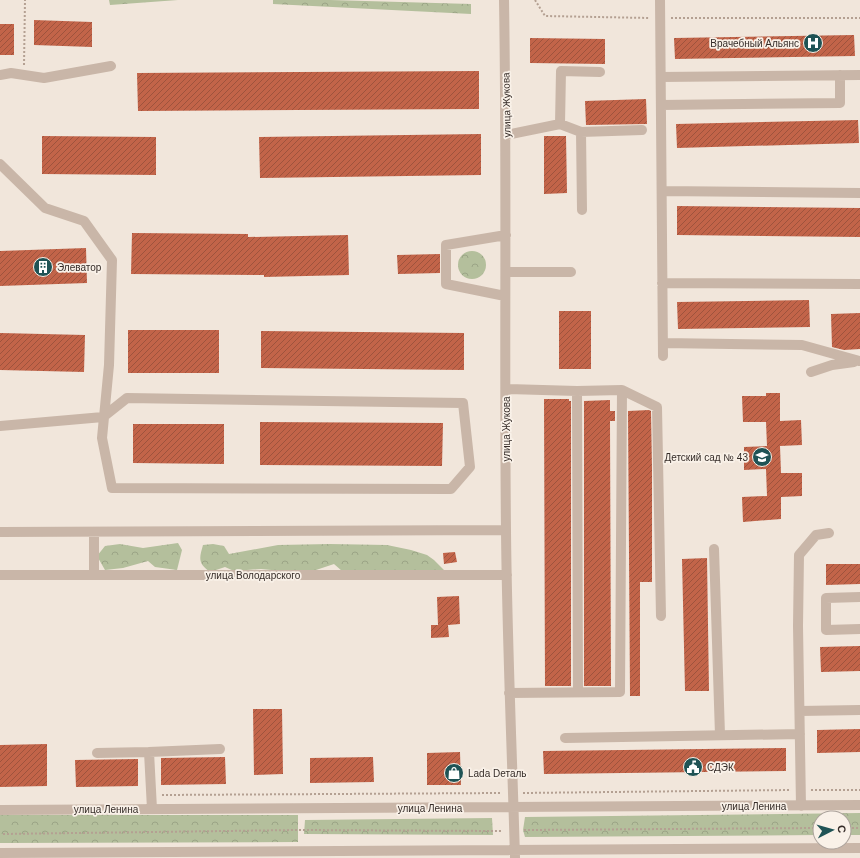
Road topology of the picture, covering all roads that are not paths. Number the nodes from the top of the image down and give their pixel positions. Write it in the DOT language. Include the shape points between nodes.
graph roads {
  1 [pos="504,0"];
  2 [pos="660,0"];
  3 [pos="111,66"];
  4 [pos="600,72"];
  5 [pos="0,75"];
  6 [pos="840,75"];
  7 [pos="860,75"];
  8 [pos="661,77"];
  9 [pos="661,105"];
  10 [pos="560,124"];
  11 [pos="642,130"];
  12 [pos="581,132"];
  13 [pos="506,135"];
  14 [pos="0,164"];
  15 [pos="662,191"];
  16 [pos="860,193"];
  17 [pos="582,210"];
  18 [pos="506,235"];
  19 [pos="506,272"];
  20 [pos="571,272"];
  21 [pos="662,283"];
  22 [pos="860,284"];
  23 [pos="505,296"];
  24 [pos="663,343"];
  25 [pos="663,356"];
  26 [pos="859,361"];
  27 [pos="811,372"];
  28 [pos="506,389"];
  29 [pos="622,390"];
  30 [pos="578,391"];
  31 [pos="103,417"];
  32 [pos="0,426"];
  33 [pos="506,530"];
  34 [pos="0,532"];
  35 [pos="94,532"];
  36 [pos="829,533"];
  37 [pos="714,549"];
  38 [pos="0,575"];
  39 [pos="94,575"];
  40 [pos="507,575"];
  41 [pos="860,597"];
  42 [pos="661,616"];
  43 [pos="860,629"];
  44 [pos="509,692"];
  45 [pos="578,692"];
  46 [pos="860,710"];
  47 [pos="800,711"];
  48 [pos="800,734"];
  49 [pos="720,735"];
  50 [pos="565,738"];
  51 [pos="220,749"];
  52 [pos="150,752"];
  53 [pos="97,753"];
  54 [pos="860,805"];
  55 [pos="801,806"];
  56 [pos="514,807"];
  57 [pos="152,809"];
  58 [pos="0,810"];
  59 [pos="860,848"];
  60 [pos="0,852"];
  61 [pos="826,853"];
  62 [pos="515,854"];
  63 [pos="735,854"];
  1 -- 13 [label="street, улица Жукова"];
  2 -- 8 [label="street"];
  3 -- 5 [label="street" via="44,78 11,73"];
  4 -- 10 [label="street" via="561,71"];
  6 -- 7 [label="street"];
  6 -- 8 [label="street"];
  6 -- 9 [label="street" via="840,103"];
  8 -- 9 [label="street"];
  9 -- 15 [label="street"];
  10 -- 12 [label="street"];
  10 -- 13 [label="street"];
  11 -- 12 [label="street"];
  12 -- 17 [label="street"];
  13 -- 18 [label="street, улица Жукова"];
  14 -- 31 [label="street" via="45,208 84,221 112,260 109,365"];
  15 -- 16 [label="street"];
  15 -- 21 [label="street"];
  18 -- 19 [label="street, улица Жукова"];
  18 -- 23 [label="street" via="446,244 446,284"];
  19 -- 20 [label="street"];
  19 -- 23 [label="street, улица Жукова"];
  21 -- 22 [label="street"];
  21 -- 24 [label="street"];
  23 -- 28 [label="street, улица Жукова"];
  24 -- 25 [label="street"];
  24 -- 26 [label="street" via="802,345"];
  26 -- 27 [label="street" via="832,365"];
  28 -- 30 [label="street"];
  28 -- 33 [label="street, улица Жукова"];
  29 -- 30 [label="street"];
  29 -- 42 [label="street" via="657,407"];
  29 -- 45 [label="street" via="620,692"];
  30 -- 45 [label="street"];
  31 -- 31 [label="street" via="127,398 463,403 470,466 451,489 112,488 102,438"];
  31 -- 32 [label="street"];
  33 -- 35 [label="street"];
  33 -- 40 [label="street, улица Жукова"];
  34 -- 35 [label="street"];
  35 -- 39 [label="street"];
  36 -- 47 [label="street" via="816,535 799,555"];
  37 -- 49 [label="street"];
  38 -- 39 [label="street, улица Володарского"];
  39 -- 40 [label="street, улица Володарского"];
  40 -- 44 [label="street, улица Жукова"];
  41 -- 43 [label="street" via="826,598 826,630"];
  44 -- 45 [label="street"];
  44 -- 56 [label="street, улица Жукова"];
  46 -- 47 [label="street"];
  47 -- 48 [label="street"];
  48 -- 49 [label="street"];
  48 -- 55 [label="street"];
  49 -- 50 [label="street"];
  51 -- 52 [label="street"];
  52 -- 53 [label="street"];
  52 -- 57 [label="street"];
  54 -- 55 [label="street, улица Ленина"];
  55 -- 56 [label="street, улица Ленина"];
  56 -- 57 [label="street, улица Ленина"];
  56 -- 62 [label="street, улица Жукова"];
  57 -- 58 [label="street, улица Ленина"];
  59 -- 61 [label="street"];
  60 -- 62 [label="street"];
  61 -- 63 [label="street"];
  62 -- 63 [label="street"];
}
